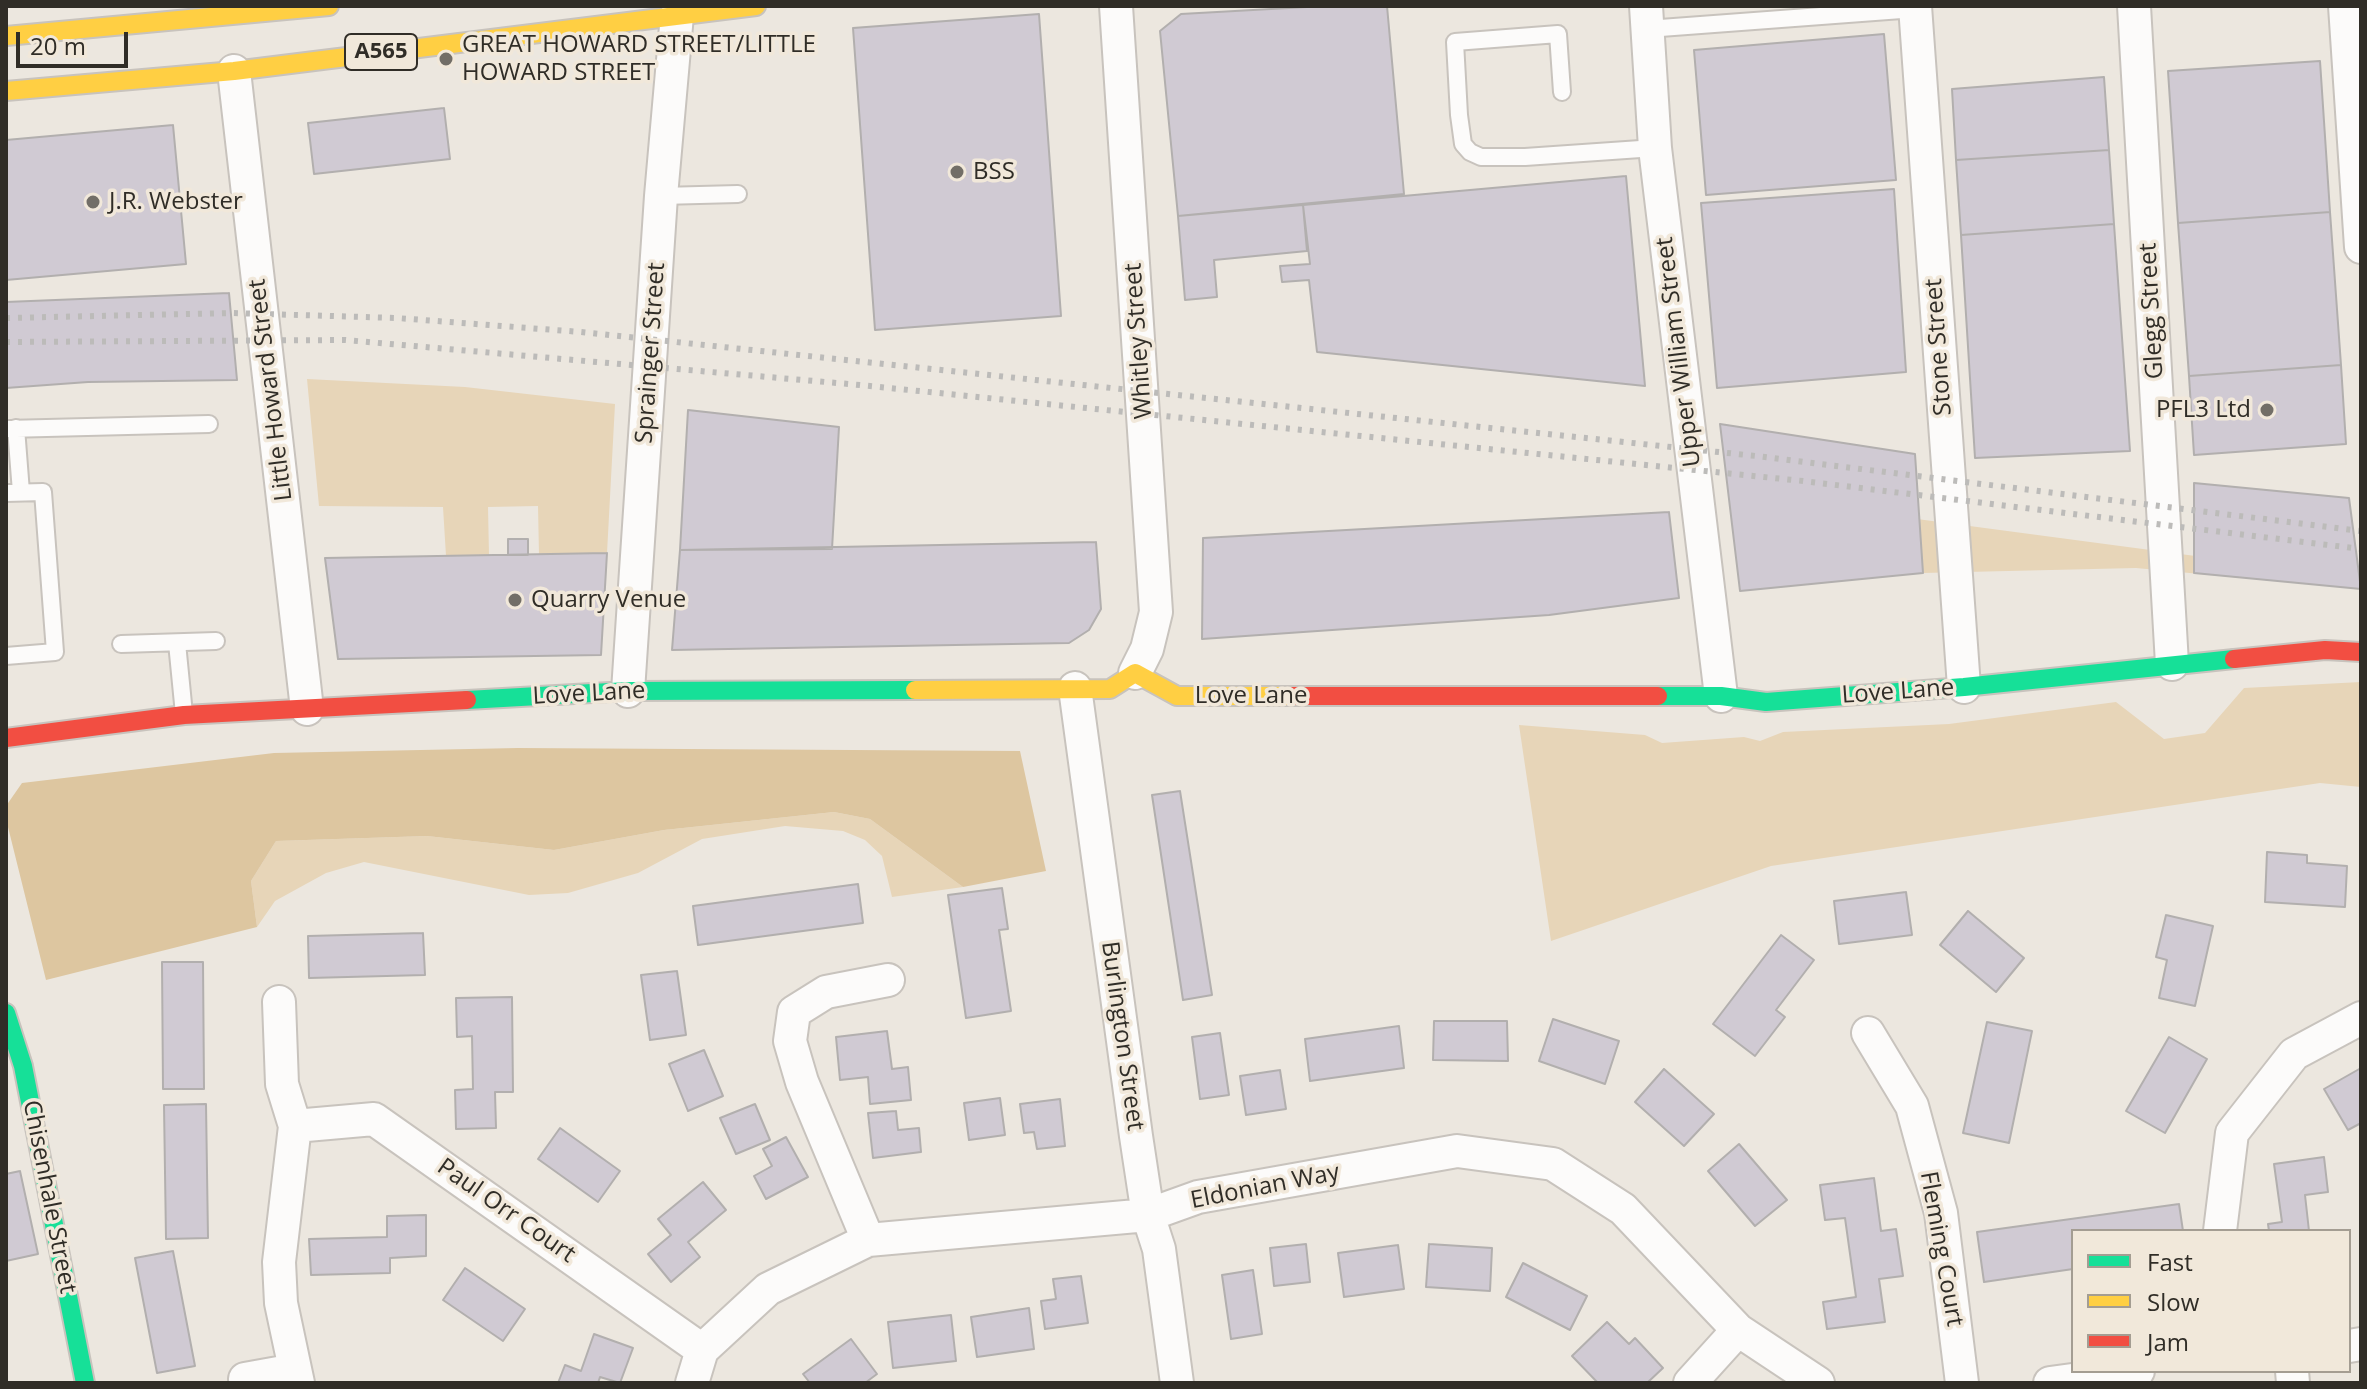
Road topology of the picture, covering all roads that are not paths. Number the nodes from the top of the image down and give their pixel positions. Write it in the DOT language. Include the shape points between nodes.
graph roads {
  1 [pos="329,6"];
  2 [pos="756,6"];
  3 [pos="1116,6"];
  4 [pos="2134,6"];
  5 [pos="2345,6"];
  6 [pos="1915,8"];
  7 [pos="248,10"];
  8 [pos="677,15"];
  9 [pos="1647,18"];
  10 [pos="6,36"];
  11 [pos="234,71"];
  12 [pos="6,91"];
  13 [pos="1562,92"];
  14 [pos="1655,148"];
  15 [pos="738,194"];
  16 [pos="661,196"];
  17 [pos="2361,247"];
  18 [pos="209,424"];
  19 [pos="11,428"];
  20 [pos="13,493"];
  21 [pos="216,641"];
  22 [pos="177,643"];
  23 [pos="121,644"];
  24 [pos="2361,652"];
  25 [pos="6,656"];
  26 [pos="2172,664"];
  27 [pos="1135,673"];
  28 [pos="1964,687"];
  29 [pos="1075,688"];
  30 [pos="628,691"];
  31 [pos="1721,696"];
  32 [pos="307,709"];
  33 [pos="184,715"];
  34 [pos="6,738"];
  35 [pos="888,980"];
  36 [pos="279,1002"];
  37 [pos="6,1013"];
  38 [pos="2361,1018"];
  39 [pos="1868,1033"];
  40 [pos="295,1126"];
  41 [pos="1148,1215"];
  42 [pos="2220,1229"];
  43 [pos="868,1240"];
  44 [pos="1738,1330"];
  45 [pos="702,1350"];
  46 [pos="2123,1373"];
  47 [pos="296,1376"];
  48 [pos="245,1379"];
  49 [pos="85,1383"];
  50 [pos="692,1383"];
  51 [pos="1177,1383"];
  52 [pos="1690,1383"];
  53 [pos="1818,1383"];
  54 [pos="1962,1383"];
  55 [pos="2050,1383"];
  1 -- 7 [label="main road, A565"];
  2 -- 8 [label="main road, A565"];
  3 -- 27 [label="street, Whitley Street" via="1156,612"];
  4 -- 26 [label="street, Glegg Street"];
  5 -- 17 [label="street"];
  6 -- 9 [label="lane"];
  6 -- 28 [label="street, Stone Street"];
  7 -- 10 [label="main road, A565"];
  8 -- 11 [label="main road, A565"];
  8 -- 16 [label="street, Sprainger Street"];
  9 -- 14 [label="street, Upper William Street"];
  11 -- 12 [label="main road, A565"];
  11 -- 32 [label="street, Little Howard Street"];
  13 -- 14 [label="lane" via="1558,34 1455,42 1463,144 1470,152 1525,157"];
  14 -- 31 [label="street, Upper William Street"];
  15 -- 16 [label="lane"];
  16 -- 30 [label="street, Sprainger Street"];
  18 -- 19 [label="lane"];
  19 -- 20 [label="lane"];
  20 -- 25 [label="lane" via="43,492 55,652"];
  21 -- 22 [label="lane"];
  22 -- 23 [label="lane"];
  22 -- 33 [label="lane"];
  24 -- 26 [label="main road, Love Lane" via="2325,650"];
  26 -- 28 [label="main road, Love Lane"];
  27 -- 29 [label="main road, Love Lane" via="1110,689"];
  27 -- 31 [label="main road, Love Lane" via="1177,696"];
  28 -- 31 [label="main road, Love Lane" via="1766,702"];
  29 -- 30 [label="main road, Love Lane"];
  29 -- 41 [label="street, Burlington Street"];
  30 -- 32 [label="main road, Love Lane"];
  32 -- 33 [label="main road, Love Lane"];
  33 -- 34 [label="main road, Love Lane"];
  35 -- 43 [label="street" via="815,998 794,1012 790,1041"];
  36 -- 40 [label="street" via="282,1084"];
  37 -- 49 [label="main road, Chisenhale Street" via="23,1066"];
  38 -- 42 [label="street" via="2294,1054 2232,1133"];
  39 -- 54 [label="street, Fleming Court" via="1912,1106 1941,1213"];
  40 -- 45 [label="street, Paul Orr Court" via="374,1119"];
  40 -- 47 [label="street" via="279,1262 281,1303"];
  41 -- 43 [label="street, Eldonian Way"];
  41 -- 44 [label="street, Eldonian Way" via="1198,1197 1457,1151 1553,1164 1623,1209"];
  41 -- 51 [label="street, Burlington Street" via="1159,1249"];
  43 -- 45 [label="street, Eldonian Way" via="768,1289"];
  44 -- 52 [label="street"];
  44 -- 53 [label="street, Eldonian Way"];
  45 -- 50 [label="street"];
  46 -- 55 [label="street"];
  47 -- 48 [label="street"];
}
